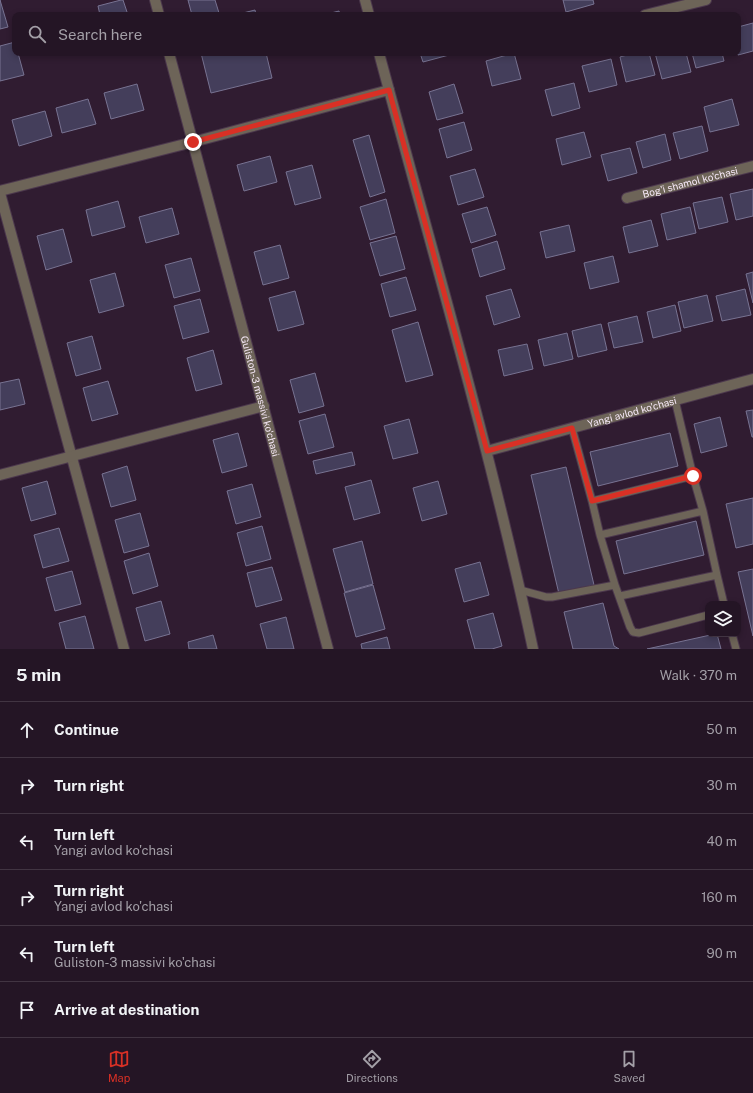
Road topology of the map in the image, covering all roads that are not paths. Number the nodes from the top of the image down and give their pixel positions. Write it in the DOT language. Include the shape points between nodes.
graph roads {
  1 [pos="155,0"];
  2 [pos="365,0"];
  3 [pos="706,0"];
  4 [pos="158,12"];
  5 [pos="368,12"];
  6 [pos="657,12"];
  7 [pos="170,56"];
  8 [pos="380,56"];
  9 [pos="389,90"];
  10 [pos="193,142"];
  11 [pos="753,166"];
  12 [pos="0,192"];
  13 [pos="627,198"];
  14 [pos="753,379"];
  15 [pos="675,400"];
  16 [pos="264,406"];
  17 [pos="572,428"];
  18 [pos="487,451"];
  19 [pos="72,456"];
  20 [pos="0,475"];
  21 [pos="693,476"];
  22 [pos="592,501"];
  23 [pos="703,511"];
  24 [pos="600,535"];
  25 [pos="717,574"];
  26 [pos="615,585"];
  27 [pos="520,590"];
  28 [pos="620,596"];
  29 [pos="723,601"];
  30 [pos="705,616"];
  31 [pos="733,637"];
  32 [pos="124,649"];
  33 [pos="328,649"];
  34 [pos="533,649"];
  35 [pos="736,649"];
  1 -- 4 [label="street"];
  2 -- 5 [label="street"];
  3 -- 6 [label="street"];
  7 -- 10 [label="street, Guliston-3 massivi ko'chasi"];
  8 -- 9 [label="street"];
  9 -- 10 [label="street"];
  9 -- 18 [label="street"];
  10 -- 12 [label="street"];
  10 -- 16 [label="street, Guliston-3 massivi ko'chasi"];
  11 -- 13 [label="street, Bog'i shamol ko'chasi"];
  12 -- 19 [label="street"];
  14 -- 15 [label="street, Yangi avlod ko'chasi"];
  15 -- 17 [label="street, Yangi avlod ko'chasi"];
  15 -- 21 [label="lane"];
  16 -- 19 [label="street"];
  16 -- 33 [label="street, Guliston-3 massivi ko'chasi"];
  17 -- 18 [label="street, Yangi avlod ko'chasi"];
  17 -- 22 [label="lane"];
  18 -- 27 [label="street"];
  19 -- 20 [label="street"];
  19 -- 32 [label="street"];
  21 -- 22 [label="lane"];
  21 -- 23 [label="lane"];
  22 -- 24 [label="lane"];
  23 -- 24 [label="lane"];
  23 -- 25 [label="lane"];
  24 -- 26 [label="lane"];
  25 -- 28 [label="lane"];
  25 -- 29 [label="lane"];
  26 -- 27 [label="lane" via="552,597"];
  26 -- 28 [label="lane"];
  27 -- 34 [label="street"];
  28 -- 30 [label="lane" via="633,632 639,633"];
  31 -- 35 [label="lane"];
}
